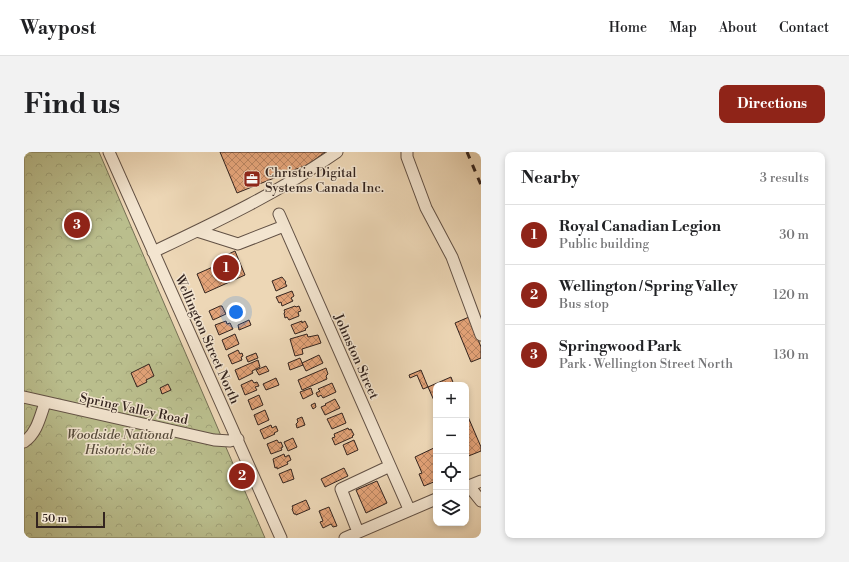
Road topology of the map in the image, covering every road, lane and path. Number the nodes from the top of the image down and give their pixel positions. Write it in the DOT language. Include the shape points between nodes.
graph roads {
  1 [pos="109,152"];
  2 [pos="337,152"];
  3 [pos="407,152"];
  4 [pos="279,214"];
  5 [pos="284,226"];
  6 [pos="197,231"];
  7 [pos="153,252"];
  8 [pos="481,335"];
  9 [pos="24,397"];
  10 [pos="45,403"];
  11 [pos="238,439"];
  12 [pos="24,442"];
  13 [pos="390,466"];
  14 [pos="481,481"];
  15 [pos="469,487"];
  16 [pos="469,488"];
  17 [pos="433,500"];
  18 [pos="481,501"];
  19 [pos="409,509"];
  20 [pos="358,532"];
  21 [pos="281,538"];
  22 [pos="345,538"];
  1 -- 7 [label="street, Wellington Street North"];
  2 -- 6 [label="street" via="311,170"];
  3 -- 8 [label="street" via="426,208 452,257"];
  4 -- 5 [label="street, Johnston Street"];
  5 -- 6 [label="street" via="238,244"];
  5 -- 13 [label="street, Johnston Street"];
  6 -- 7 [label="street"];
  7 -- 11 [label="street, Wellington Street North"];
  9 -- 10 [label="street, Spring Valley Road"];
  10 -- 11 [label="street, Spring Valley Road" via="214,440"];
  10 -- 12 [label="street" via="31,437"];
  11 -- 21 [label="street, Wellington Street North"];
  13 -- 19 [label="street, Johnston Street"];
  13 -- 20 [label="street" via="342,489"];
  14 -- 15 [label="street"];
  16 -- 18 [label="street"];
  17 -- 19 [label="street"];
  19 -- 20 [label="street"];
  20 -- 22 [label="street"];
}
